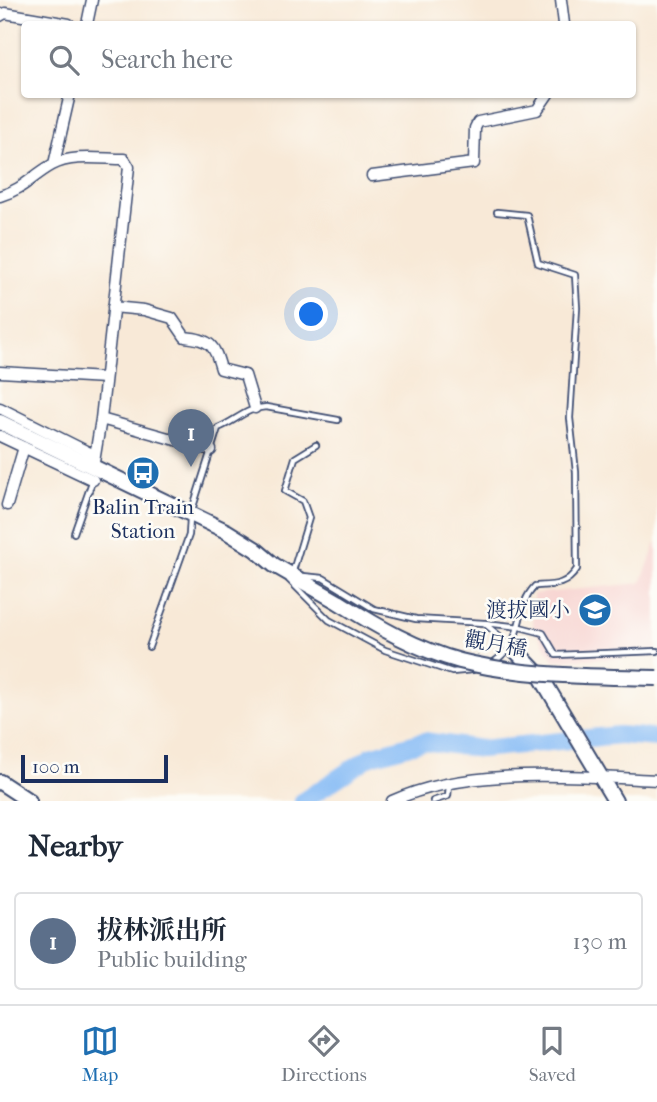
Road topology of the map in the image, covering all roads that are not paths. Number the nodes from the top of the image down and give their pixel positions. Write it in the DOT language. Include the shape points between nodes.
graph roads {
  1 [pos="92,0"];
  2 [pos="561,0"];
  3 [pos="0,16"];
  4 [pos="52,21"];
  5 [pos="88,21"];
  6 [pos="564,21"];
  7 [pos="69,98"];
  8 [pos="545,98"];
  9 [pos="54,164"];
  10 [pos="372,176"];
  11 [pos="0,196"];
  12 [pos="496,212"];
  13 [pos="113,307"];
  14 [pos="0,372"];
  15 [pos="105,378"];
  16 [pos="0,408"];
  17 [pos="255,408"];
  18 [pos="101,419"];
  19 [pos="338,420"];
  20 [pos="0,422"];
  21 [pos="0,436"];
  22 [pos="316,445"];
  23 [pos="24,447"];
  24 [pos="211,450"];
  25 [pos="93,467"];
  26 [pos="7,505"];
  27 [pos="191,513"];
  28 [pos="74,533"];
  29 [pos="274,565"];
  30 [pos="292,575"];
  31 [pos="484,623"];
  32 [pos="520,627"];
  33 [pos="511,646"];
  34 [pos="149,647"];
  35 [pos="657,651"];
  36 [pos="657,678"];
  37 [pos="600,777"];
  38 [pos="657,780"];
  39 [pos="0,782"];
  40 [pos="449,785"];
  41 [pos="29,801"];
  42 [pos="392,801"];
  43 [pos="433,801"];
  44 [pos="615,801"];
  1 -- 5 [label="street"];
  2 -- 6 [label="street"];
  3 -- 4 [label="street"];
  7 -- 9 [label="street"];
  8 -- 10 [label="street" via="537,110 478,122 474,163"];
  9 -- 11 [label="street" via="18,191"];
  9 -- 13 [label="street" via="82,158 124,159 129,167"];
  12 -- 32 [label="lane" via="527,215 538,263 575,275 577,308 570,418 578,569 570,580 535,586 526,596"];
  13 -- 15 [label="street"];
  13 -- 17 [label="street" via="172,318 185,337 205,339 215,348 221,369 245,375"];
  14 -- 15 [label="street"];
  15 -- 18 [label="street"];
  16 -- 25 [label="street"];
  17 -- 19 [label="lane"];
  17 -- 24 [label="lane" via="218,428"];
  18 -- 24 [label="street"];
  18 -- 25 [label="street"];
  20 -- 25 [label="main road, 觀月穚"];
  21 -- 23 [label="street"];
  22 -- 30 [label="lane" via="295,458 285,491 303,501 309,518"];
  23 -- 25 [label="street"];
  23 -- 26 [label="street"];
  24 -- 27 [label="lane"];
  25 -- 27 [label="main road, 觀月穚"];
  25 -- 28 [label="lane"];
  27 -- 29 [label="main road, 觀月穚"];
  27 -- 34 [label="lane" via="189,535"];
  29 -- 30 [label="main road, 觀月穚"];
  29 -- 33 [label="lane" via="329,620 385,650 452,672 494,663"];
  30 -- 31 [label="lane" via="323,578 374,609 416,620"];
  30 -- 36 [label="main road, 觀月穚, bridge" via="385,631 459,660 499,669"];
  31 -- 32 [label="lane"];
  31 -- 33 [label="lane"];
  32 -- 33 [label="lane"];
  32 -- 35 [label="lane" via="543,633 556,655"];
  33 -- 37 [label="main road" via="541,677"];
  37 -- 38 [label="street"];
  37 -- 40 [label="street" via="505,776"];
  37 -- 44 [label="main road"];
  39 -- 41 [label="main road"];
  40 -- 42 [label="street"];
  40 -- 43 [label="lane" via="448,796"];
}
